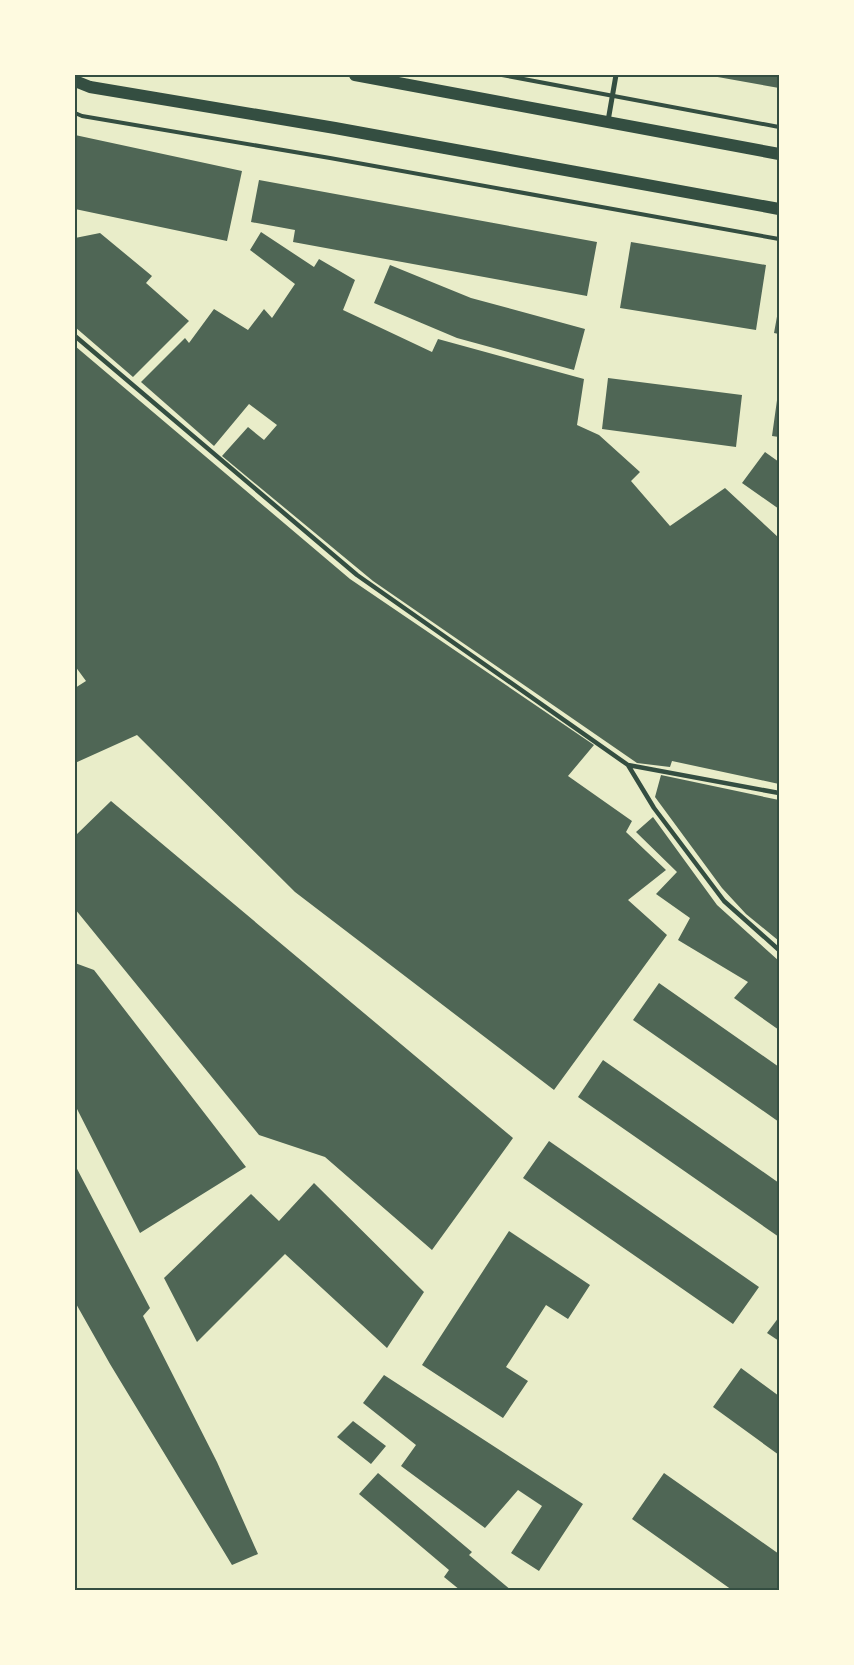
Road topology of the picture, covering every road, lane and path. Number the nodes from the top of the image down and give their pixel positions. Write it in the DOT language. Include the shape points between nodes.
graph roads {
  1 [pos="355,75"];
  2 [pos="502,75"];
  3 [pos="616,75"];
  4 [pos="75,81"];
  5 [pos="612,96"];
  6 [pos="75,113"];
  7 [pos="608,123"];
  8 [pos="779,127"];
  9 [pos="779,154"];
  10 [pos="779,209"];
  11 [pos="779,239"];
  12 [pos="75,336"];
  13 [pos="628,765"];
  14 [pos="779,793"];
  15 [pos="779,950"];
  1 -- 7 [label="main road"];
  2 -- 5 [label="lane"];
  3 -- 5 [label="street"];
  4 -- 10 [label="main road" via="90,87"];
  5 -- 7 [label="street"];
  5 -- 8 [label="lane"];
  6 -- 11 [label="lane"];
  7 -- 9 [label="main road"];
  12 -- 13 [label="street" via="357,575"];
  13 -- 14 [label="street"];
  13 -- 15 [label="street" via="654,808 724,901"];
}
